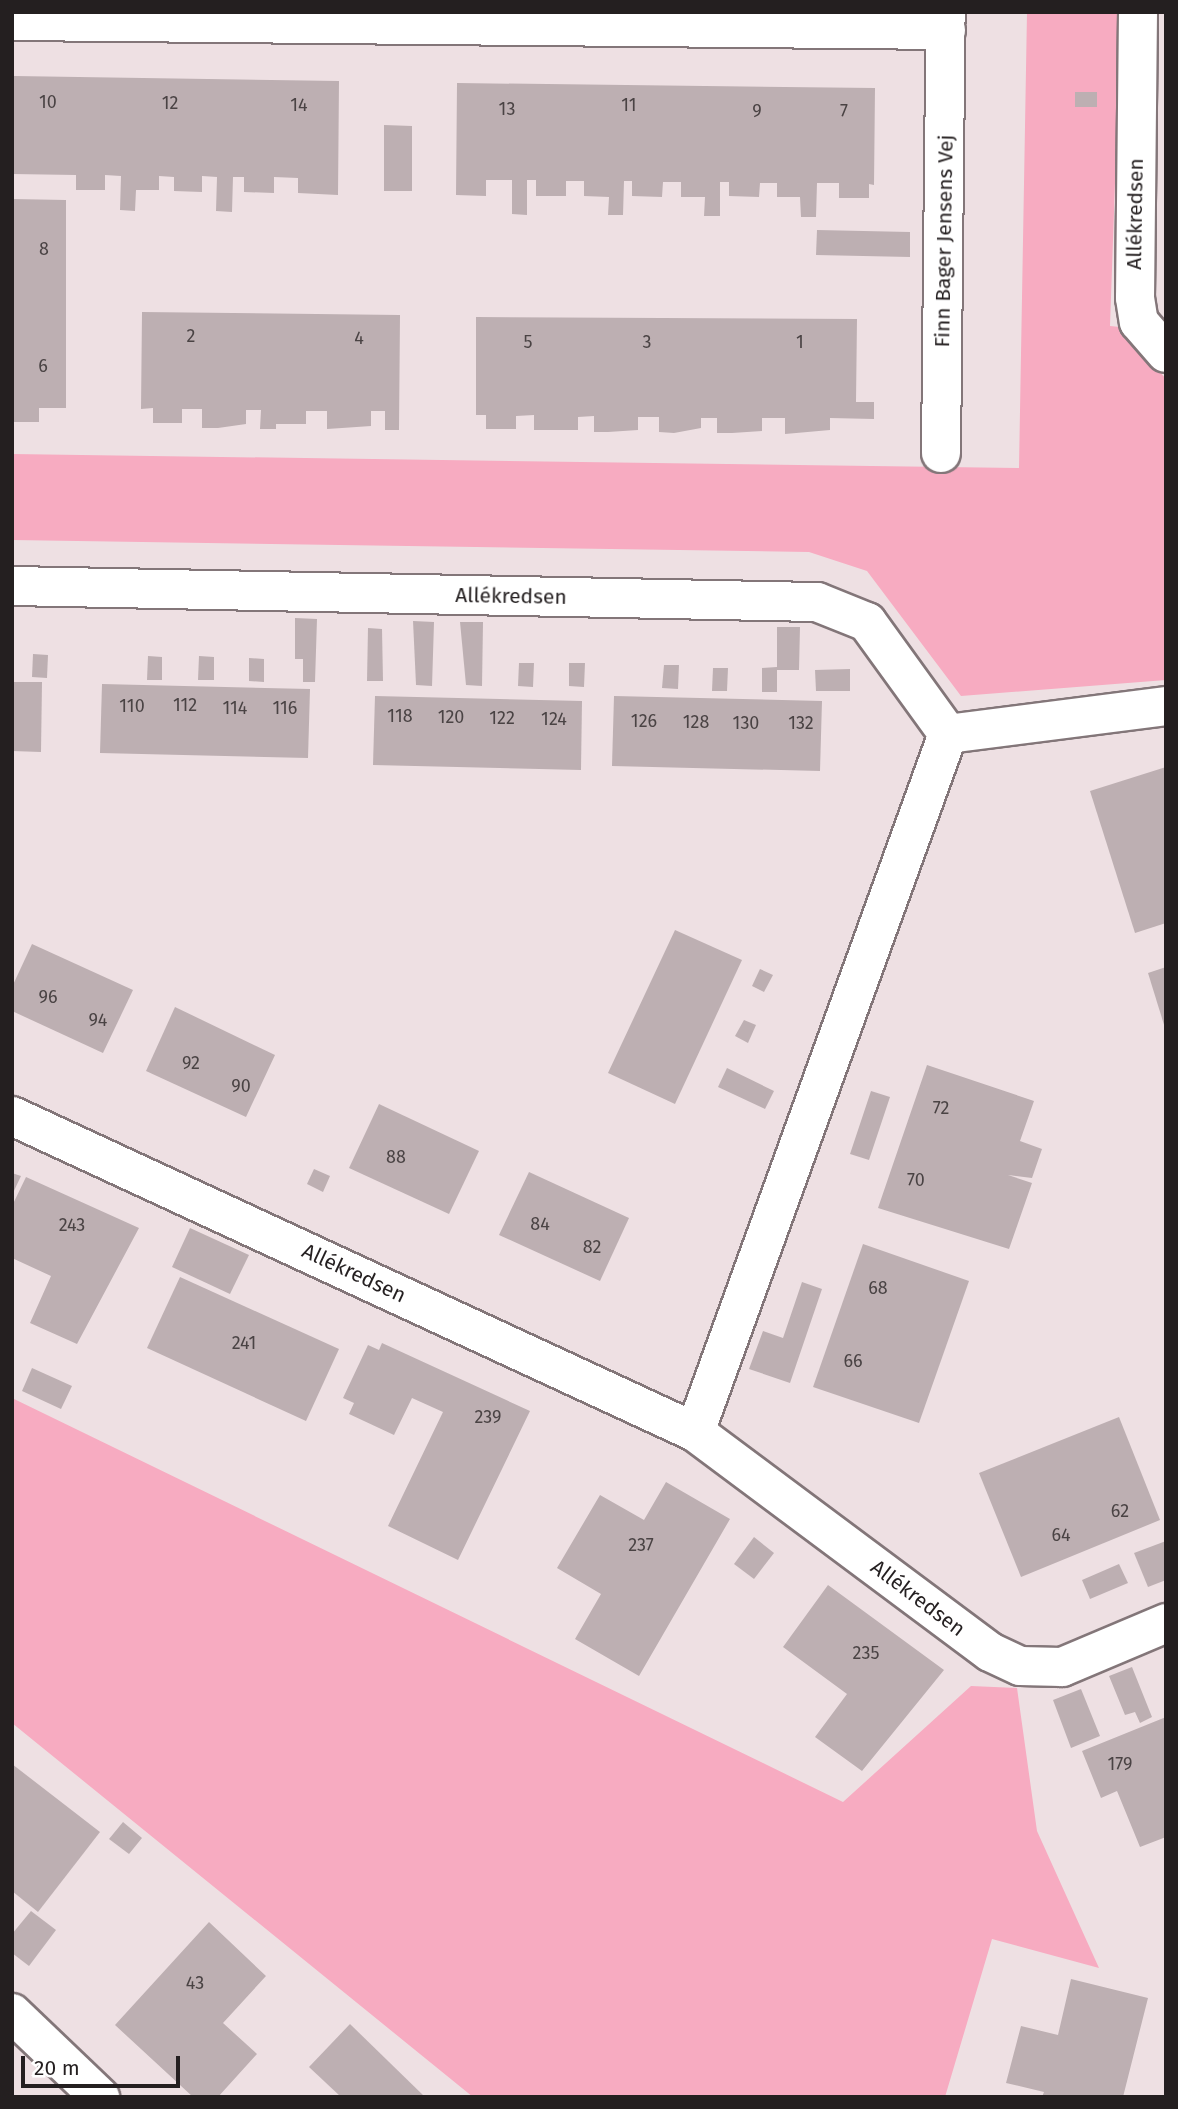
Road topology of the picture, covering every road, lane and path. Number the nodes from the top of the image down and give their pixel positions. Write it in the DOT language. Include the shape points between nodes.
graph roads {
  1 [pos="1138,12"];
  2 [pos="12,21"];
  3 [pos="946,21"];
  4 [pos="1151,66"];
  5 [pos="1166,353"];
  6 [pos="941,453"];
  7 [pos="12,586"];
  8 [pos="1166,706"];
  9 [pos="948,734"];
  10 [pos="12,1116"];
  11 [pos="695,1432"];
  12 [pos="1166,1623"];
  13 [pos="12,2013"];
  14 [pos="100,2097"];
  1 -- 4 [label="street, Allékredsen"];
  2 -- 3 [label="street, Finn Bager Jensens Vej"];
  3 -- 6 [label="street, Finn Bager Jensens Vej"];
  4 -- 5 [label="street, Allékredsen" via="1135,298 1139,322"];
  7 -- 9 [label="street, Allékredsen" via="817,602 867,622"];
  8 -- 9 [label="street"];
  9 -- 11 [label="street"];
  10 -- 11 [label="street, Allékredsen"];
  11 -- 12 [label="street, Allékredsen" via="990,1652 1020,1666 1062,1667"];
  13 -- 14 [label="street"];
}
